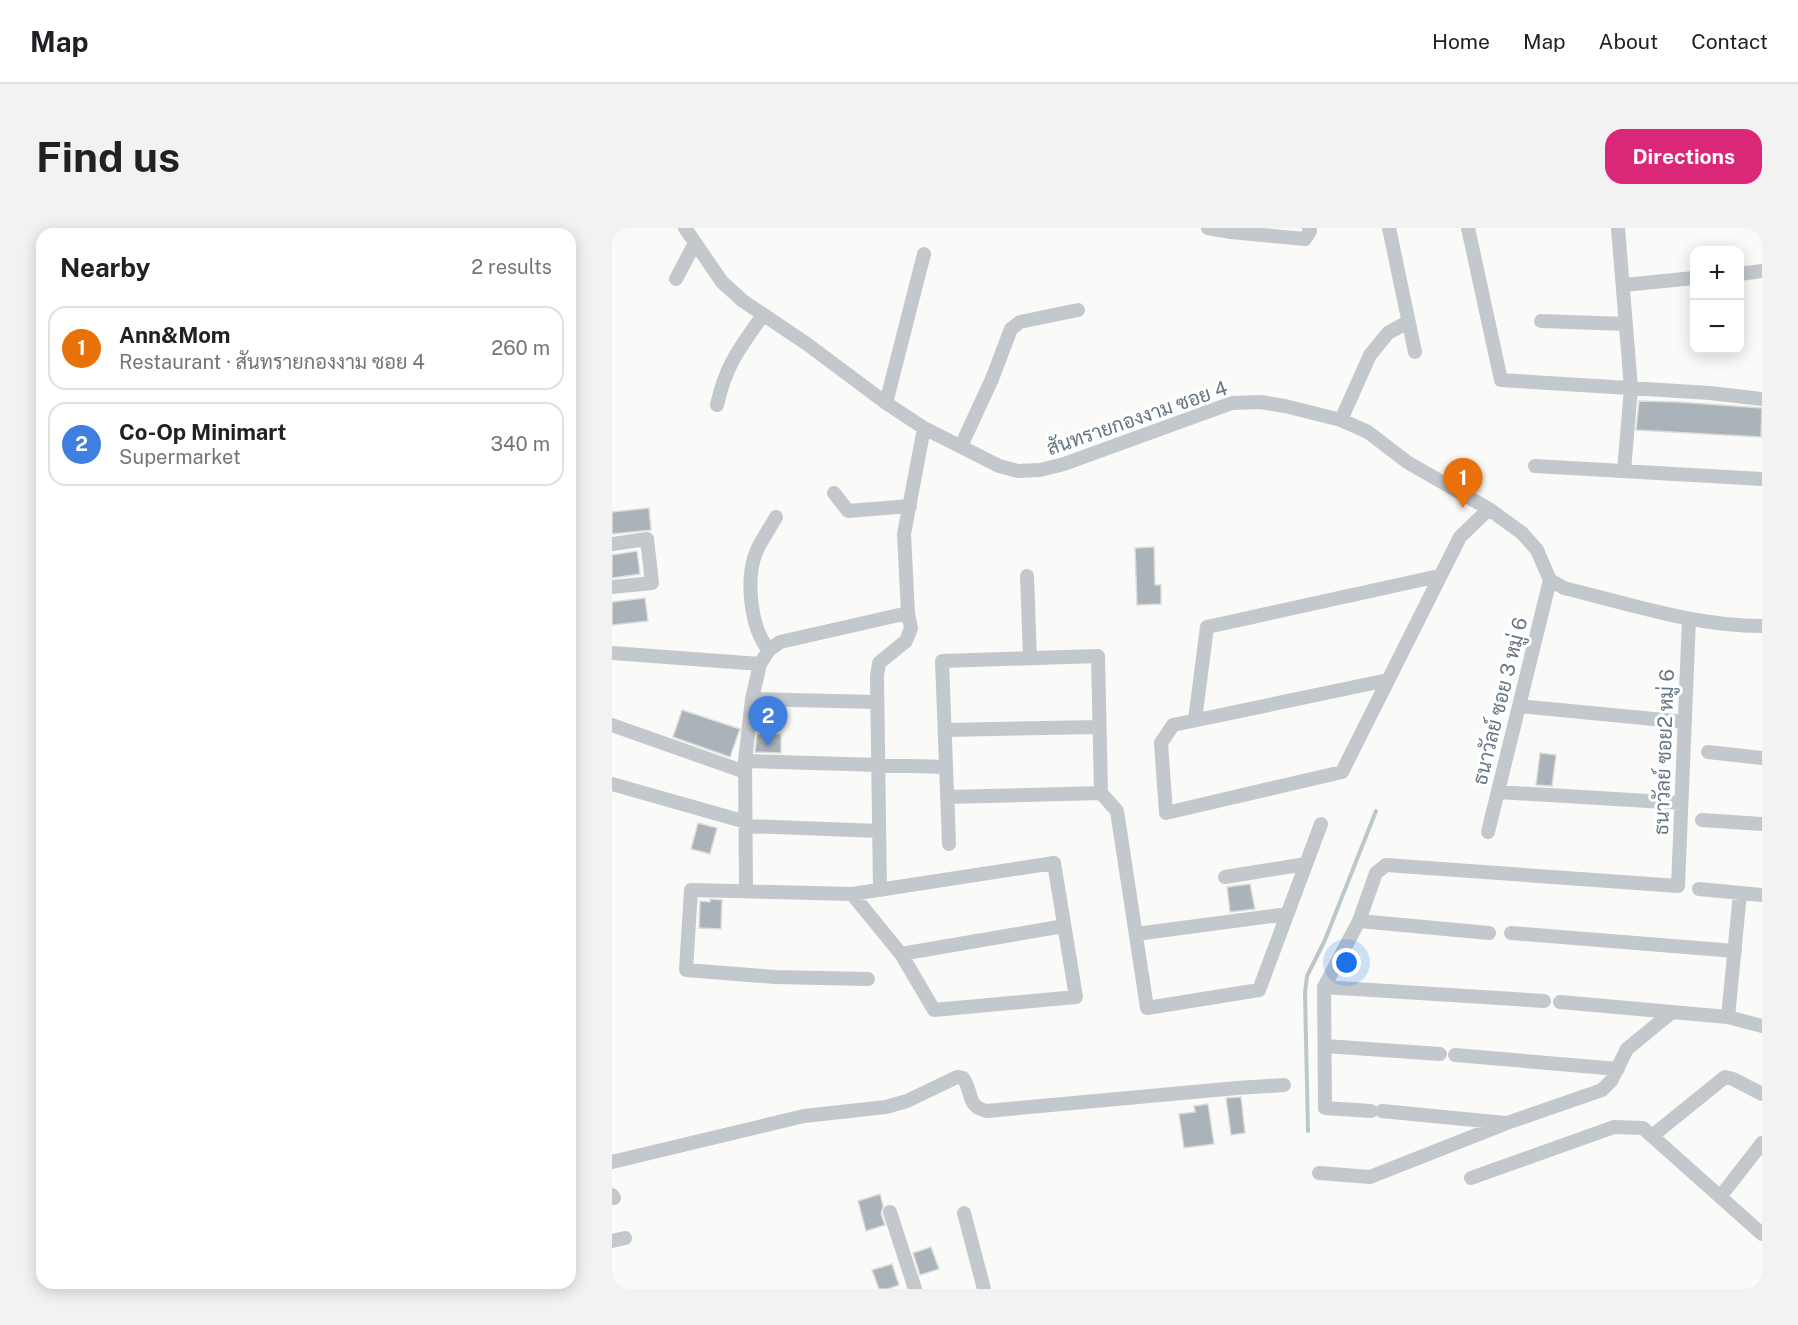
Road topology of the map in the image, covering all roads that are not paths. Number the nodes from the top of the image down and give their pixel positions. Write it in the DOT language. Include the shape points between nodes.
graph roads {
  1 [pos="685,228"];
  2 [pos="1208,228"];
  3 [pos="1309,228"];
  4 [pos="1389,228"];
  5 [pos="1468,228"];
  6 [pos="1618,228"];
  7 [pos="695,243"];
  8 [pos="924,254"];
  9 [pos="1762,271"];
  10 [pos="1744,273"];
  11 [pos="1690,278"];
  12 [pos="676,279"];
  13 [pos="1624,285"];
  14 [pos="1078,310"];
  15 [pos="763,315"];
  16 [pos="1541,321"];
  17 [pos="1408,322"];
  18 [pos="1626,324"];
  19 [pos="1415,352"];
  20 [pos="1631,388"];
  21 [pos="1762,399"];
  22 [pos="886,403"];
  23 [pos="717,405"];
  24 [pos="1341,420"];
  25 [pos="924,428"];
  26 [pos="961,446"];
  27 [pos="1535,466"];
  28 [pos="1624,471"];
  29 [pos="1762,479"];
  30 [pos="834,493"];
  31 [pos="910,506"];
  32 [pos="1490,509"];
  33 [pos="776,517"];
  34 [pos="612,544"];
  35 [pos="1027,576"];
  36 [pos="1439,576"];
  37 [pos="1550,580"];
  38 [pos="612,587"];
  39 [pos="908,613"];
  40 [pos="1689,619"];
  41 [pos="1762,626"];
  42 [pos="769,650"];
  43 [pos="612,653"];
  44 [pos="1030,658"];
  45 [pos="760,664"];
  46 [pos="1388,680"];
  47 [pos="752,699"];
  48 [pos="876,702"];
  49 [pos="1519,706"];
  50 [pos="1195,720"];
  51 [pos="1684,722"];
  52 [pos="612,725"];
  53 [pos="1099,727"];
  54 [pos="945,730"];
  55 [pos="1708,752"];
  56 [pos="1762,758"];
  57 [pos="877,766"];
  58 [pos="745,767"];
  59 [pos="946,767"];
  60 [pos="612,784"];
  61 [pos="1498,792"];
  62 [pos="1101,793"];
  63 [pos="947,797"];
  64 [pos="1681,803"];
  65 [pos="1702,820"];
  66 [pos="746,824"];
  67 [pos="1320,824"];
  68 [pos="1762,824"];
  69 [pos="879,831"];
  70 [pos="1488,832"];
  71 [pos="949,844"];
  72 [pos="1306,864"];
  73 [pos="1225,877"];
  74 [pos="1699,889"];
  75 [pos="880,890"];
  76 [pos="747,891"];
  77 [pos="1740,893"];
  78 [pos="852,894"];
  79 [pos="1762,895"];
  80 [pos="1287,914"];
  81 [pos="1359,921"];
  82 [pos="1064,926"];
  83 [pos="1489,933"];
  84 [pos="1511,933"];
  85 [pos="1136,934"];
  86 [pos="1735,951"];
  87 [pos="902,954"];
  88 [pos="868,979"];
  89 [pos="1324,987"];
  90 [pos="1544,1001"];
  91 [pos="1560,1002"];
  92 [pos="1672,1012"];
  93 [pos="1728,1017"];
  94 [pos="1762,1026"];
  95 [pos="1324,1046"];
  96 [pos="1440,1054"];
  97 [pos="1455,1055"];
  98 [pos="1618,1069"];
  99 [pos="1284,1085"];
  100 [pos="1762,1094"];
  101 [pos="1507,1123"];
  102 [pos="1652,1136"];
  103 [pos="1762,1143"];
  104 [pos="612,1162"];
  105 [pos="1319,1173"];
  106 [pos="1471,1178"];
  107 [pos="1720,1197"];
  108 [pos="890,1212"];
  109 [pos="964,1213"];
  110 [pos="1762,1234"];
  111 [pos="915,1289"];
  112 [pos="984,1289"];
  1 -- 7 [label="street, สันทรายกองงาม ซอย 4"];
  2 -- 3 [label="street" via="1305,239"];
  4 -- 17 [label="street"];
  5 -- 20 [label="street" via="1501,380"];
  6 -- 13 [label="street"];
  7 -- 12 [label="street"];
  7 -- 15 [label="street, สันทรายกองงาม ซอย 4" via="722,282"];
  8 -- 22 [label="street"];
  9 -- 10 [label="street"];
  11 -- 13 [label="street"];
  13 -- 18 [label="street"];
  14 -- 26 [label="street" via="1020,322 1011,329"];
  15 -- 22 [label="street, สันทรายกองงาม ซอย 4"];
  15 -- 23 [label="street" via="733,358 722,380"];
  16 -- 18 [label="street"];
  17 -- 19 [label="street"];
  17 -- 24 [label="street" via="1388,333 1370,355"];
  18 -- 20 [label="street"];
  20 -- 21 [label="street"];
  20 -- 28 [label="street"];
  22 -- 25 [label="street, สันทรายกองงาม ซอย 4"];
  24 -- 26 [label="street, สันทรายกองงาม ซอย 4" via="1277,404 1232,403 1040,470 1018,471 999,466"];
  24 -- 32 [label="street, สันทรายกองงาม ซอย 4" via="1368,432 1407,462"];
  25 -- 26 [label="street, สันทรายกองงาม ซอย 4"];
  25 -- 31 [label="street"];
  27 -- 28 [label="street"];
  28 -- 29 [label="street"];
  30 -- 31 [label="street" via="848,511"];
  31 -- 39 [label="street" via="904,534"];
  32 -- 36 [label="street" via="1460,537"];
  32 -- 37 [label="street, สันทรายกองงาม ซอย 4" via="1537,550"];
  33 -- 42 [label="street" via="756,552 752,569 754,623"];
  34 -- 38 [label="street" via="647,539 652,583"];
  35 -- 44 [label="street"];
  36 -- 46 [label="street"];
  36 -- 50 [label="street" via="1208,627"];
  37 -- 40 [label="street" via="1564,588"];
  37 -- 49 [label="street, ธนาวัลย์ ซอย 3 หมู่ 6"];
  39 -- 42 [label="street" via="780,642"];
  39 -- 48 [label="street" via="911,628 906,641 879,663"];
  40 -- 41 [label="street"];
  40 -- 51 [label="street, ธนาวัลย์ ซอย2 หมู่ 6"];
  42 -- 45 [label="street"];
  43 -- 45 [label="street"];
  44 -- 53 [label="street" via="1098,656"];
  44 -- 54 [label="street" via="942,661"];
  45 -- 47 [label="street"];
  46 -- 50 [label="street"];
  46 -- 50 [label="street" via="1342,772 1166,813 1161,743 1173,725"];
  47 -- 48 [label="street"];
  47 -- 58 [label="street"];
  48 -- 57 [label="street"];
  49 -- 51 [label="street"];
  49 -- 61 [label="street, ธนาวัลย์ ซอย 3 หมู่ 6"];
  51 -- 64 [label="street, ธนาวัลย์ ซอย2 หมู่ 6"];
  52 -- 58 [label="street"];
  53 -- 54 [label="street"];
  53 -- 62 [label="street"];
  54 -- 59 [label="street"];
  55 -- 56 [label="street"];
  57 -- 58 [label="street"];
  57 -- 59 [label="street"];
  57 -- 69 [label="street"];
  58 -- 66 [label="street"];
  59 -- 63 [label="street"];
  60 -- 66 [label="street"];
  61 -- 64 [label="street"];
  61 -- 70 [label="street, ธนาวัลย์ ซอย 3 หมู่ 6"];
  62 -- 63 [label="street"];
  62 -- 85 [label="street" via="1118,812"];
  63 -- 71 [label="street"];
  64 -- 81 [label="street, ธนาวัลย์ ซอย2 หมู่ 6" via="1678,886 1386,865 1376,873"];
  65 -- 68 [label="street"];
  66 -- 69 [label="street"];
  66 -- 76 [label="street"];
  67 -- 72 [label="street"];
  69 -- 75 [label="street"];
  72 -- 73 [label="street"];
  72 -- 80 [label="street"];
  74 -- 77 [label="street"];
  75 -- 78 [label="street"];
  75 -- 82 [label="street" via="1054,863"];
  76 -- 78 [label="street"];
  76 -- 88 [label="street" via="691,890 686,970"];
  77 -- 79 [label="street"];
  77 -- 86 [label="street"];
  78 -- 87 [label="street"];
  80 -- 85 [label="street"];
  80 -- 85 [label="street" via="1259,990 1147,1008"];
  81 -- 83 [label="street"];
  81 -- 89 [label="street"];
  82 -- 87 [label="street"];
  82 -- 87 [label="street" via="1076,997 934,1010"];
  84 -- 86 [label="street"];
  86 -- 93 [label="street"];
  89 -- 90 [label="street"];
  89 -- 95 [label="street"];
  91 -- 92 [label="street"];
  92 -- 93 [label="street"];
  92 -- 98 [label="street" via="1627,1049"];
  93 -- 94 [label="street"];
  95 -- 96 [label="street"];
  95 -- 101 [label="street" via="1325,1108"];
  97 -- 98 [label="street"];
  98 -- 101 [label="street" via="1602,1090"];
  99 -- 104 [label="street" via="987,1111 978,1109 966,1082 957,1077 886,1107 804,1116"];
  100 -- 102 [label="street" via="1725,1077"];
  101 -- 105 [label="street" via="1370,1177"];
  102 -- 106 [label="street" via="1643,1128 1614,1127"];
  102 -- 107 [label="street"];
  103 -- 107 [label="street"];
  107 -- 110 [label="street"];
  108 -- 111 [label="street"];
  109 -- 112 [label="street"];
}
